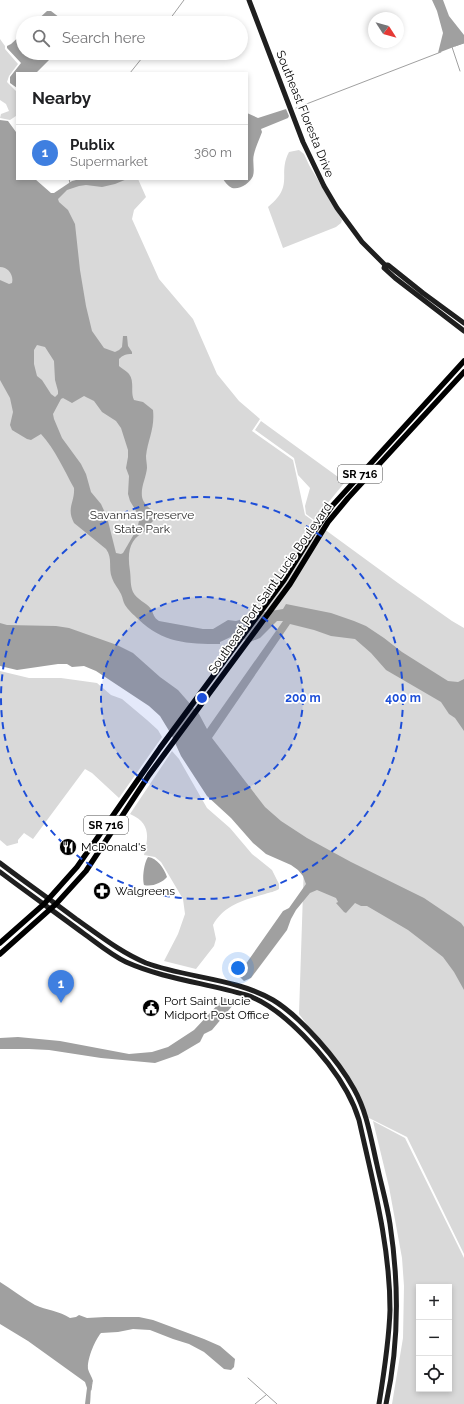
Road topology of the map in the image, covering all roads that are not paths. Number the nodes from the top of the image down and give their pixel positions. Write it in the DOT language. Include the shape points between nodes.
graph roads {
  1 [pos="249,0"];
  2 [pos="384,265"];
  3 [pos="464,322"];
  4 [pos="464,331"];
  5 [pos="464,361"];
  6 [pos="464,372"];
  7 [pos="354,481"];
  8 [pos="348,498"];
  9 [pos="111,818"];
  10 [pos="110,835"];
  11 [pos="0,863"];
  12 [pos="0,872"];
  13 [pos="49,899"];
  14 [pos="44,904"];
  15 [pos="56,904"];
  16 [pos="51,910"];
  17 [pos="0,943"];
  18 [pos="0,954"];
  19 [pos="379,1404"];
  20 [pos="386,1404"];
  1 -- 2 [label="main road, Southeast Floresta Drive" via="304,142 324,186 362,242"];
  2 -- 3 [label="main road, Southeast Floresta Drive" via="388,265"];
  2 -- 4 [label="main road, Southeast Floresta Drive" via="395,278"];
  5 -- 7 [label="main road, Southeast Port Saint Lucie Boulevard / SR 716"];
  6 -- 8 [label="main road, Southeast Port Saint Lucie Boulevard / SR 716"];
  7 -- 8 [label="main road"];
  7 -- 9 [label="main road, Southeast Port Saint Lucie Boulevard / SR 716" via="322,519 284,580"];
  8 -- 10 [label="main road, Southeast Port Saint Lucie Boulevard / SR 716" via="328,522 279,599 140,788"];
  9 -- 10 [label="main road" via="113,822"];
  9 -- 13 [label="main road, Southeast Port Saint Lucie Boulevard / SR 716" via="77,867"];
  10 -- 15 [label="main road, Southeast Port Saint Lucie Boulevard / SR 716" via="86,870"];
  11 -- 13 [label="main road"];
  12 -- 14 [label="main road"];
  13 -- 14 [label="main road, Southeast Port Saint Lucie Boulevard / SR 716"];
  13 -- 15 [label="main road"];
  14 -- 16 [label="main road"];
  14 -- 17 [label="main road, Southeast Port Saint Lucie Boulevard / SR 716"];
  15 -- 16 [label="main road, Southeast Port Saint Lucie Boulevard / SR 716"];
  15 -- 20 [label="main road" via="128,955 161,968 247,988 273,1000 295,1017 330,1056 354,1089 370,1135 390,1222 394,1253 397,1307 394,1352"];
  16 -- 18 [label="main road, Southeast Port Saint Lucie Boulevard / SR 716"];
  16 -- 19 [label="main road" via="125,961 159,974 247,995 266,1004 282,1015 324,1059 344,1087 359,1120 382,1226 388,1271 390,1310 387,1356"];
}
